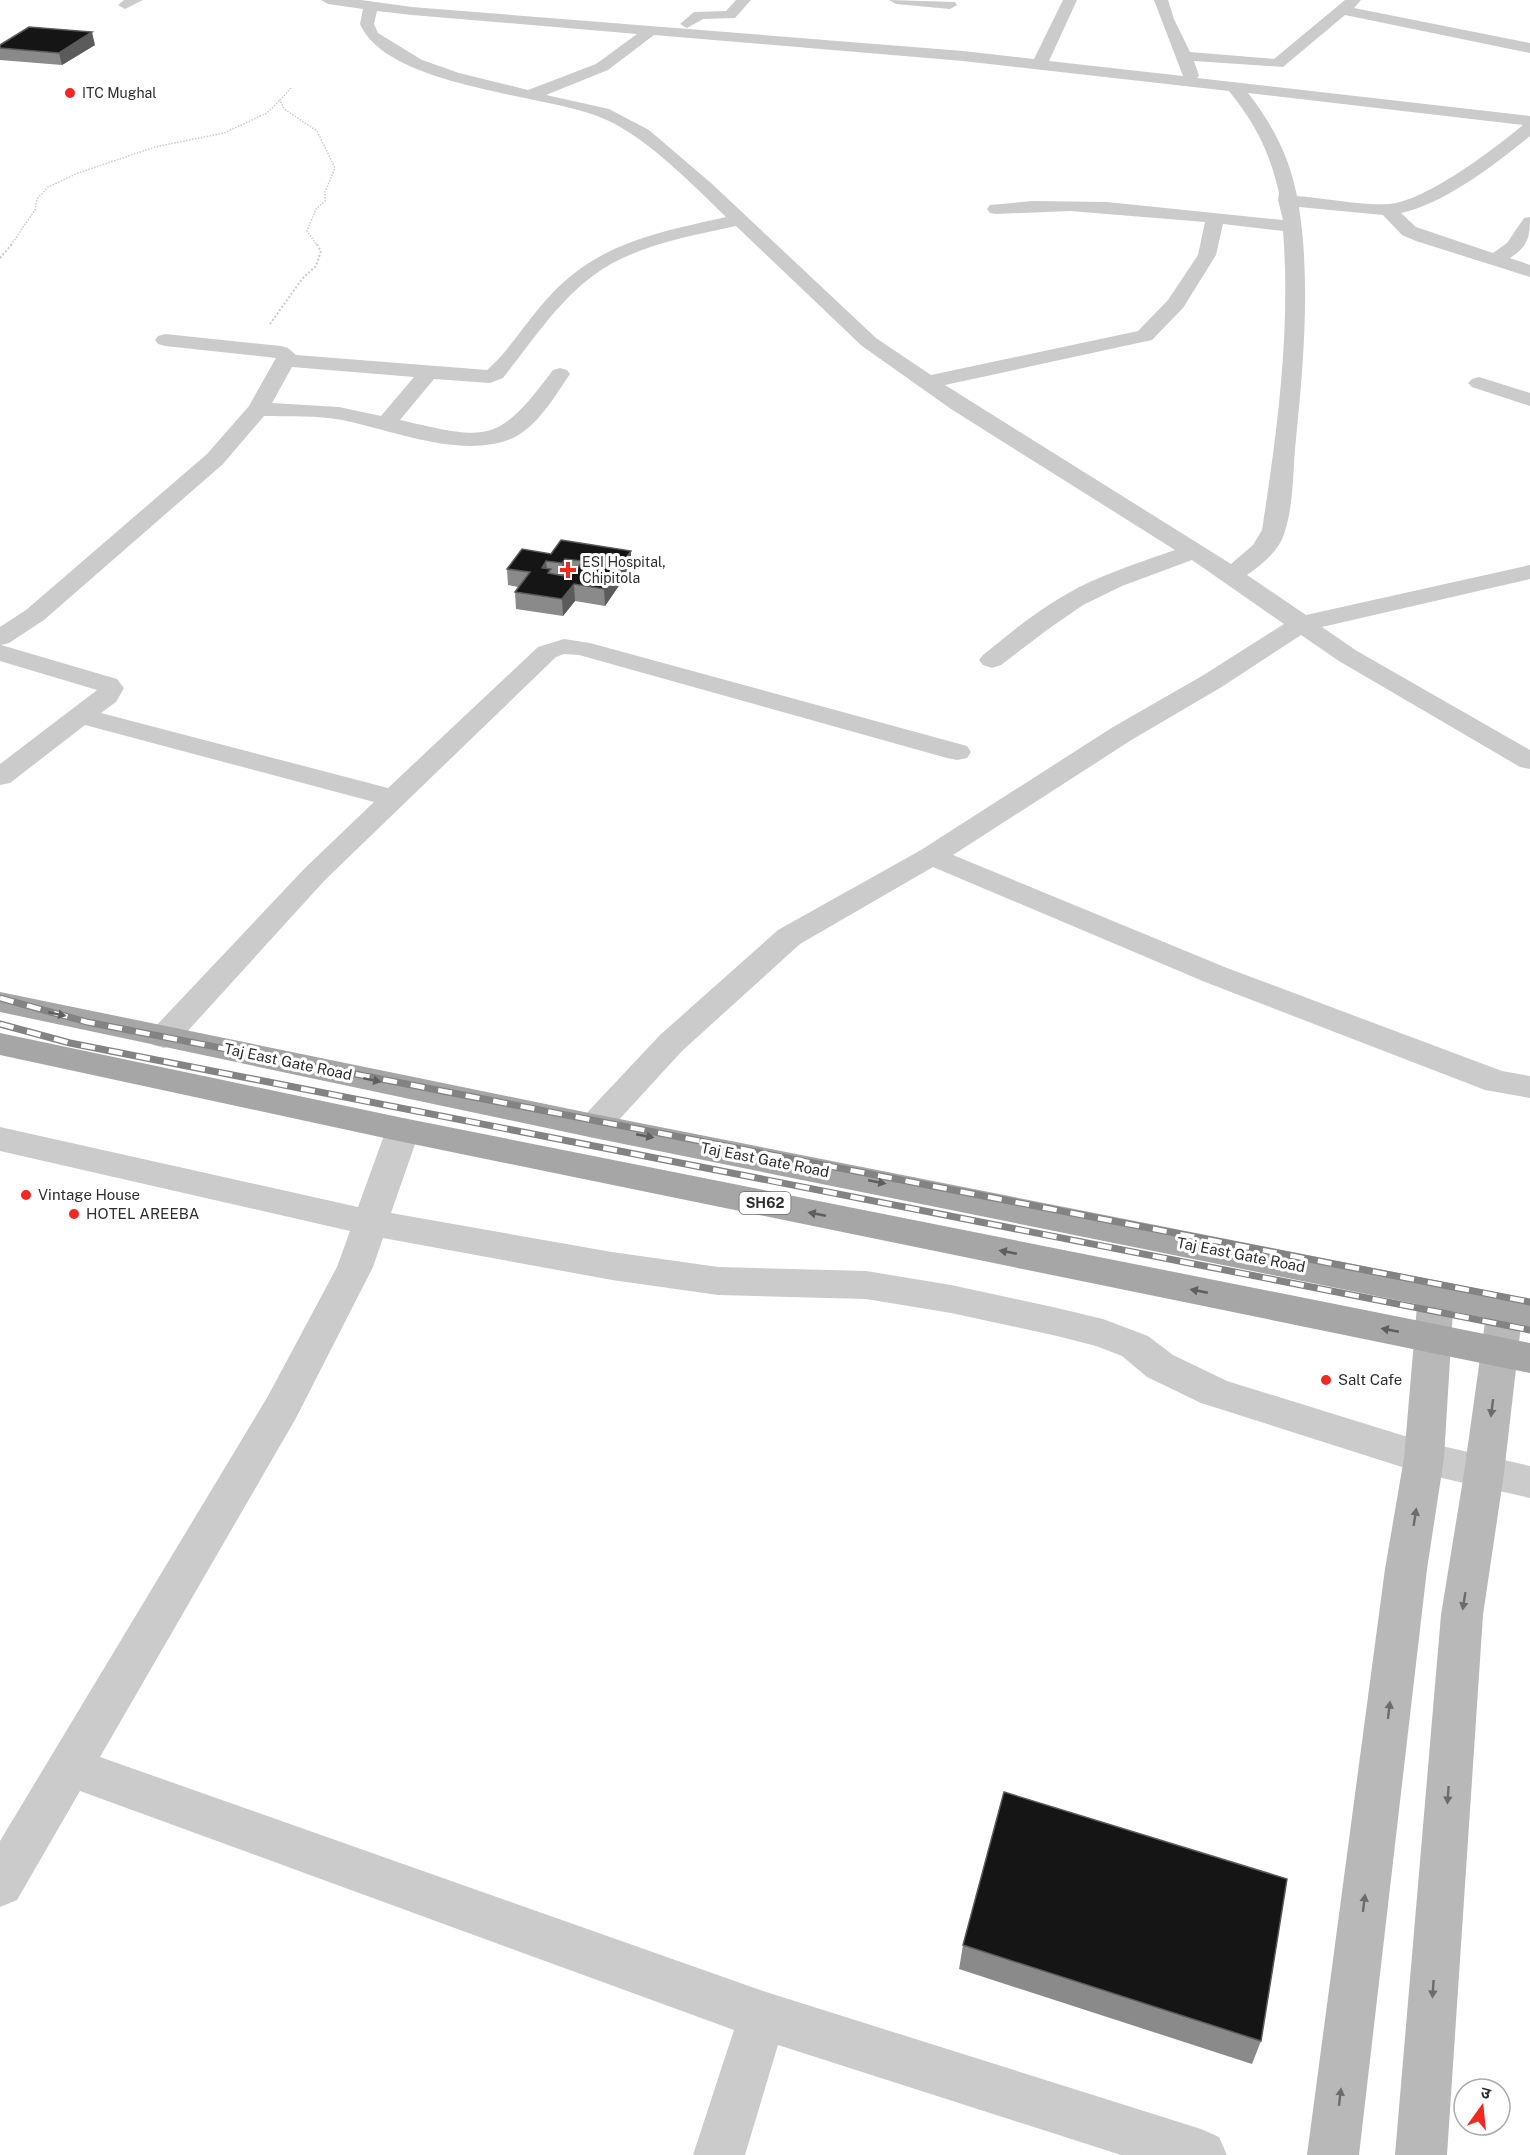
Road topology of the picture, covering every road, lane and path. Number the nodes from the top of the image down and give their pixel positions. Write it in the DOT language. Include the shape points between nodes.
graph roads {
  1 [pos="328,0"];
  2 [pos="744,0"];
  3 [pos="896,0"];
  4 [pos="1070,0"];
  5 [pos="1161,0"];
  6 [pos="950,5"];
  7 [pos="1349,5"];
  8 [pos="371,7"];
  9 [pos="650,31"];
  10 [pos="677,34"];
  11 [pos="1530,48"];
  12 [pos="1185,56"];
  13 [pos="1040,64"];
  14 [pos="1193,83"];
  15 [pos="1234,87"];
  16 [pos="291,88"];
  17 [pos="530,96"];
  18 [pos="280,100"];
  19 [pos="1530,121"];
  20 [pos="1530,128"];
  21 [pos="1287,200"];
  22 [pos="996,209"];
  23 [pos="1388,210"];
  24 [pos="1215,219"];
  25 [pos="738,220"];
  26 [pos="1530,222"];
  27 [pos="1293,228"];
  28 [pos="0,258"];
  29 [pos="1494,260"];
  30 [pos="1530,271"];
  31 [pos="165,340"];
  32 [pos="265,350"];
  33 [pos="286,360"];
  34 [pos="428,373"];
  35 [pos="560,374"];
  36 [pos="927,382"];
  37 [pos="1479,383"];
  38 [pos="1530,400"];
  39 [pos="258,410"];
  40 [pos="386,423"];
  41 [pos="1195,551"];
  42 [pos="1530,572"];
  43 [pos="1232,575"];
  44 [pos="0,609"];
  45 [pos="34,615"];
  46 [pos="1301,624"];
  47 [pos="0,638"];
  48 [pos="0,653"];
  49 [pos="992,660"];
  50 [pos="81,716"];
  51 [pos="957,752"];
  52 [pos="1530,761"];
  53 [pos="0,777"];
  54 [pos="392,798"];
  55 [pos="931,856"];
  56 [pos="0,1002"];
  57 [pos="164,1037"];
  58 [pos="0,1044"];
  59 [pos="1530,1087"];
  60 [pos="594,1125"];
  61 [pos="403,1130"];
  62 [pos="0,1139"];
  63 [pos="372,1223"];
  64 [pos="1436,1294"];
  65 [pos="1517,1311"];
  66 [pos="1431,1338"];
  67 [pos="1514,1355"];
  68 [pos="1424,1458"];
  69 [pos="1484,1473"];
  70 [pos="1530,1482"];
  71 [pos="70,1767"];
  72 [pos="0,1884"];
  73 [pos="763,2016"];
  74 [pos="719,2155"];
  75 [pos="1201,2155"];
  76 [pos="1333,2155"];
  77 [pos="1421,2155"];
  1 -- 8 [label="street"];
  2 -- 10 [label="street" via="730,15 696,16"];
  3 -- 6 [label="street"];
  4 -- 13 [label="street"];
  5 -- 12 [label="street"];
  7 -- 11 [label="street"];
  7 -- 12 [label="street" via="1276,64"];
  8 -- 9 [label="street"];
  8 -- 17 [label="street" via="367,24 372,35 416,63"];
  9 -- 10 [label="street"];
  9 -- 17 [label="street" via="602,67"];
  10 -- 13 [label="street"];
  12 -- 14 [label="street"];
  13 -- 14 [label="street"];
  14 -- 15 [label="street"];
  15 -- 19 [label="street"];
  15 -- 21 [label="street" via="1270,138"];
  16 -- 18 [label="path"];
  17 -- 25 [label="street" via="592,109 624,122 644,134"];
  18 -- 28 [label="path" via="267,113 224,133 155,147 48,187"];
  18 -- 32 [label="path" via="284,109 317,131 335,168 325,201 316,209 307,231 321,251 316,266 268,327"];
  20 -- 23 [label="street" via="1494,157 1422,201"];
  21 -- 23 [label="street"];
  21 -- 27 [label="street"];
  22 -- 24 [label="street" via="1090,205"];
  23 -- 29 [label="street" via="1409,231"];
  24 -- 27 [label="street"];
  24 -- 36 [label="street" via="1207,255 1176,304 1145,336"];
  25 -- 34 [label="street" via="644,243 603,260 564,292 493,376"];
  25 -- 36 [label="street" via="869,342"];
  26 -- 29 [label="street" via="1514,247"];
  27 -- 43 [label="street" via="1292,381 1274,530 1262,553"];
  29 -- 30 [label="street"];
  31 -- 32 [label="street"];
  32 -- 33 [label="street" via="285,353"];
  33 -- 34 [label="street"];
  33 -- 39 [label="street"];
  34 -- 40 [label="street"];
  35 -- 40 [label="street" via="525,422 494,439 470,441"];
  36 -- 41 [label="street"];
  37 -- 38 [label="street"];
  39 -- 40 [label="street" via="310,410"];
  39 -- 45 [label="street" via="215,459"];
  41 -- 43 [label="street"];
  41 -- 49 [label="street" via="1085,594"];
  42 -- 46 [label="street"];
  43 -- 46 [label="street"];
  44 -- 45 [label="street"];
  45 -- 47 [label="street"];
  46 -- 52 [label="street" via="1348,656"];
  46 -- 55 [label="street"];
  48 -- 50 [label="street" via="108,685 111,688 107,696"];
  50 -- 53 [label="street"];
  50 -- 54 [label="street"];
  51 -- 54 [label="street" via="566,645 547,652"];
  54 -- 57 [label="street" via="315,874"];
  55 -- 59 [label="street" via="1227,979 1497,1082"];
  55 -- 60 [label="street" via="789,937 671,1043"];
  56 -- 57 [label="main road, Taj East Gate Road, one-way"];
  57 -- 60 [label="main road, Taj East Gate Road, one-way"];
  58 -- 61 [label="main road, SH62"];
  60 -- 64 [label="main road, Taj East Gate Road, one-way"];
  61 -- 63 [label="street"];
  66 -- 61 [label="main road, SH62, one-way"];
  62 -- 63 [label="street"];
  63 -- 68 [label="street" via="718,1281 866,1285 1057,1322 1103,1333 1135,1346 1160,1366 1215,1392"];
  63 -- 71 [label="street" via="355,1268 282,1407"];
  64 -- 65 [label="main road, Taj East Gate Road"];
  64 -- 66 [label="street"];
  65 -- 67 [label="street"];
  66 -- 67 [label="main road, SH62"];
  66 -- 68 [label="street"];
  67 -- 69 [label="street, one-way"];
  68 -- 69 [label="street"];
  76 -- 68 [label="street, one-way" via="1406,1569"];
  69 -- 70 [label="street"];
  69 -- 77 [label="street, one-way" via="1462,1615"];
  71 -- 72 [label="street"];
  71 -- 73 [label="street"];
  73 -- 74 [label="street"];
  73 -- 75 [label="street"];
}
